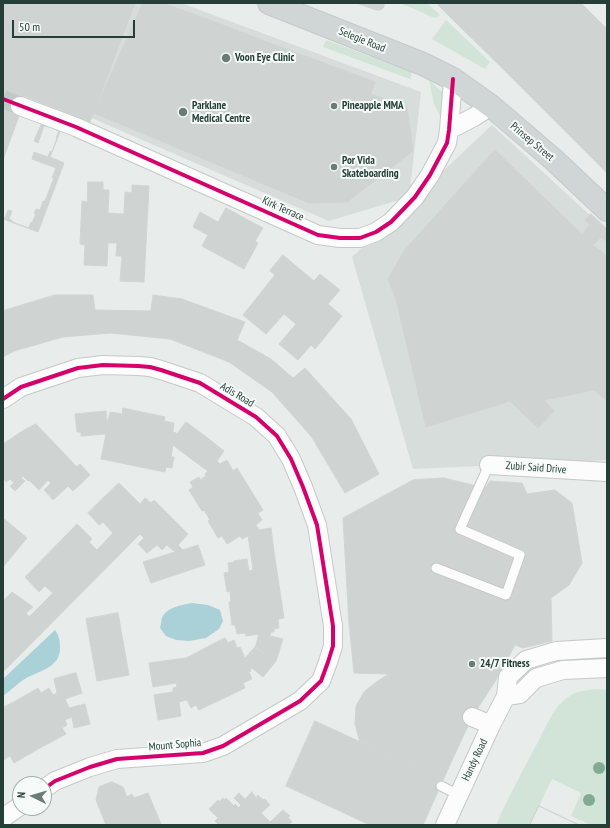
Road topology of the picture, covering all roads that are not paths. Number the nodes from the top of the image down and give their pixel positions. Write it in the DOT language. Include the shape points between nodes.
graph roads {
  1 [pos="269,3"];
  2 [pos="453,79"];
  3 [pos="20,106"];
  4 [pos="491,106"];
  5 [pos="449,130"];
  6 [pos="607,210"];
  7 [pos="3,399"];
  8 [pos="489,465"];
  9 [pos="607,472"];
  10 [pos="436,568"];
  11 [pos="607,648"];
  12 [pos="328,662"];
  13 [pos="607,668"];
  14 [pos="506,696"];
  15 [pos="472,717"];
  16 [pos="491,725"];
  17 [pos="52,783"];
  18 [pos="441,786"];
  19 [pos="459,795"];
  20 [pos="12,812"];
  21 [pos="3,818"];
  22 [pos="445,825"];
  1 -- 2 [label="main road, Selegie Road" via="423,64"];
  2 -- 4 [label="main road, Prinsep Street"];
  2 -- 5 [label="street, Kirk Terrace"];
  3 -- 5 [label="street, Kirk Terrace" via="76,128 318,235 340,238 360,238 376,232 391,222 415,198 430,176 447,143"];
  4 -- 5 [label="street"];
  4 -- 6 [label="main road, Prinsep Street"];
  7 -- 12 [label="street, Adis Road" via="21,387 78,368 103,365 138,366 161,370 200,383 256,417 277,436 291,459 317,525 333,626"];
  8 -- 9 [label="street, Zubir Said Drive"];
  8 -- 10 [label="lane, Zubir Said Drive" via="460,529 520,555 506,595"];
  11 -- 14 [label="street, Handy Road" via="556,651 526,660 508,677"];
  12 -- 17 [label="street, Mount Sophia" via="321,681 300,701 223,746 203,753 117,759"];
  13 -- 14 [label="street" via="563,670 536,678 520,694"];
  14 -- 16 [label="street, Handy Road"];
  15 -- 16 [label="street"];
  16 -- 19 [label="street, Handy Road"];
  18 -- 19 [label="lane"];
  19 -- 22 [label="street, Handy Road"];
  20 -- 21 [label="street"];
}
